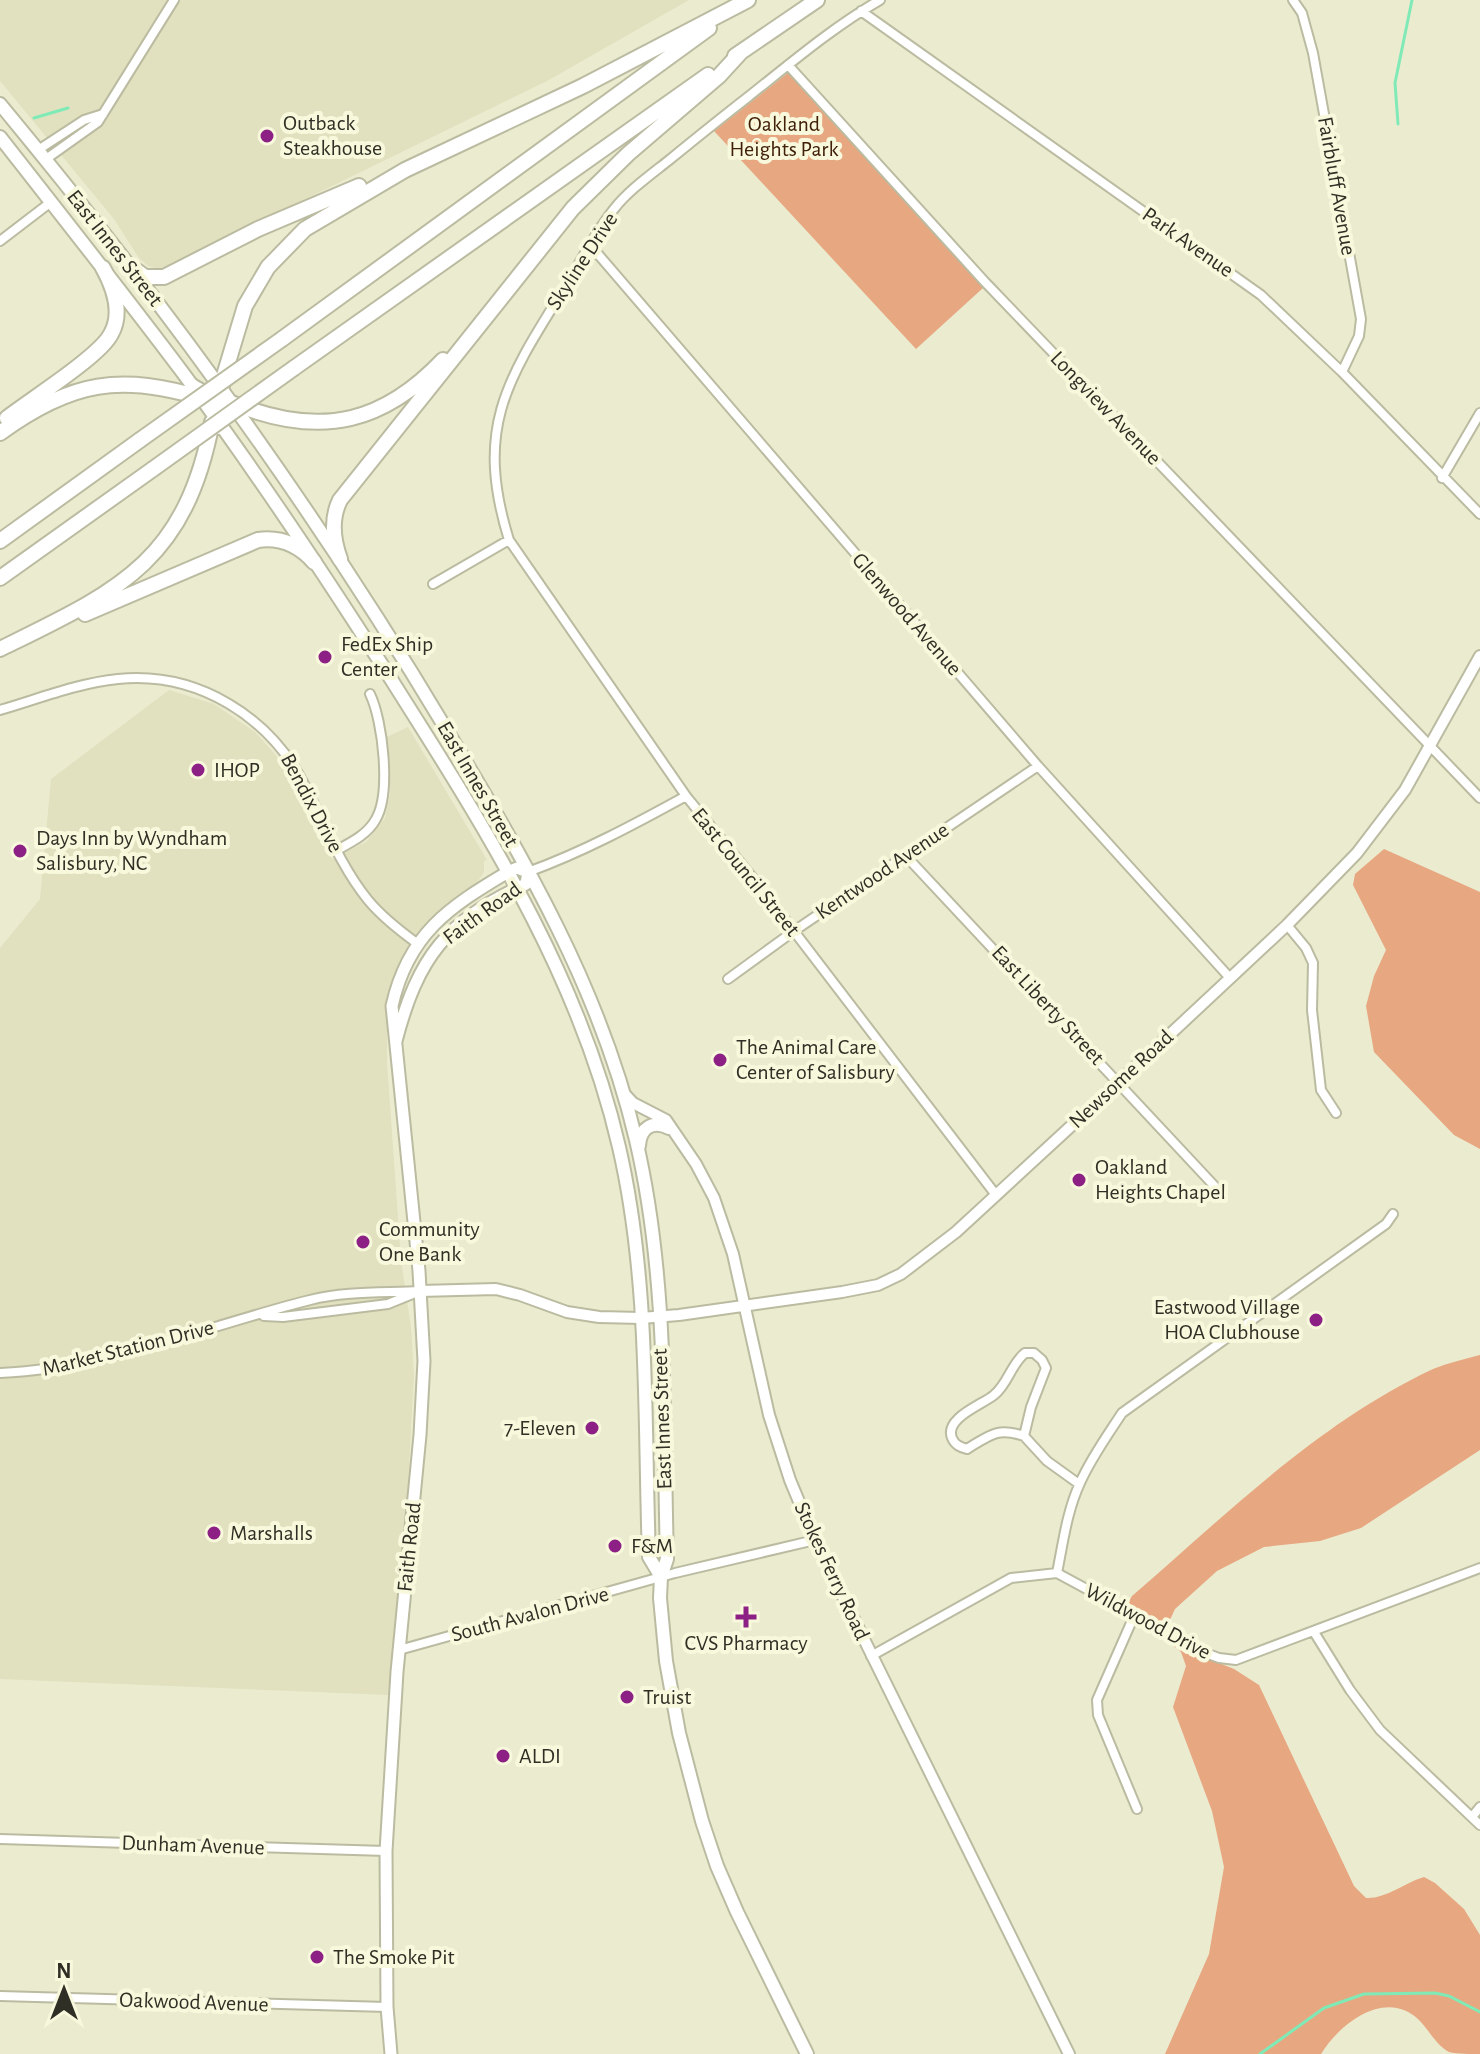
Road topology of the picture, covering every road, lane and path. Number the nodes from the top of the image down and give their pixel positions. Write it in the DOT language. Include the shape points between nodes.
graph roads {
  1 [pos="174,0"];
  2 [pos="748,0"];
  3 [pos="817,0"];
  4 [pos="880,0"];
  5 [pos="1293,0"];
  6 [pos="861,11"];
  7 [pos="741,52"];
  8 [pos="788,65"];
  9 [pos="0,104"];
  10 [pos="0,137"];
  11 [pos="437,154"];
  12 [pos="42,155"];
  13 [pos="51,202"];
  14 [pos="0,241"];
  15 [pos="591,246"];
  16 [pos="103,268"];
  17 [pos="134,269"];
  18 [pos="515,280"];
  19 [pos="211,372"];
  20 [pos="1342,372"];
  21 [pos="213,401"];
  22 [pos="235,404"];
  23 [pos="1480,413"];
  24 [pos="244,417"];
  25 [pos="0,423"];
  26 [pos="0,433"];
  27 [pos="1442,478"];
  28 [pos="1480,514"];
  29 [pos="509,540"];
  30 [pos="0,541"];
  31 [pos="340,559"];
  32 [pos="314,562"];
  33 [pos="0,578"];
  34 [pos="433,584"];
  35 [pos="0,650"];
  36 [pos="1480,656"];
  37 [pos="370,694"];
  38 [pos="0,710"];
  39 [pos="1430,747"];
  40 [pos="1038,766"];
  41 [pos="686,796"];
  42 [pos="1480,798"];
  43 [pos="337,850"];
  44 [pos="905,855"];
  45 [pos="508,872"];
  46 [pos="528,872"];
  47 [pos="517,888"];
  48 [pos="1287,925"];
  49 [pos="794,931"];
  50 [pos="418,944"];
  51 [pos="1230,978"];
  52 [pos="728,979"];
  53 [pos="396,1041"];
  54 [pos="1120,1081"];
  55 [pos="623,1090"];
  56 [pos="1336,1113"];
  57 [pos="669,1128"];
  58 [pos="639,1154"];
  59 [pos="1221,1193"];
  60 [pos="996,1195"];
  61 [pos="1392,1216"];
  62 [pos="420,1291"];
  63 [pos="746,1306"];
  64 [pos="659,1317"];
  65 [pos="641,1318"];
  66 [pos="0,1373"];
  67 [pos="1024,1436"];
  68 [pos="1079,1484"];
  69 [pos="815,1540"];
  70 [pos="1480,1568"];
  71 [pos="1057,1573"];
  72 [pos="661,1577"];
  73 [pos="1134,1616"];
  74 [pos="1314,1632"];
  75 [pos="399,1650"];
  76 [pos="871,1656"];
  77 [pos="1480,1807"];
  78 [pos="1137,1809"];
  79 [pos="1472,1817"];
  80 [pos="1480,1825"];
  81 [pos="0,1839"];
  82 [pos="386,1851"];
  83 [pos="0,1996"];
  84 [pos="387,2007"];
  85 [pos="391,2054"];
  86 [pos="807,2054"];
  87 [pos="1069,2054"];
  1 -- 12 [label="street" via="90,130"];
  2 -- 11 [label="highway"];
  2 -- 30 [label="highway, bridge"];
  3 -- 7 [label="highway"];
  4 -- 6 [label="street, Skyline Drive"];
  5 -- 20 [label="street, Fairbluff Avenue" via="1313,53 1361,319"];
  6 -- 8 [label="street, Skyline Drive"];
  6 -- 20 [label="street, Park Avenue" via="1261,295"];
  7 -- 18 [label="highway" via="588,192"];
  7 -- 33 [label="highway, bridge"];
  8 -- 15 [label="street, Skyline Drive" via="642,181 614,209"];
  8 -- 39 [label="street, Longview Avenue" via="985,282"];
  9 -- 12 [label="main road, East Innes Street"];
  10 -- 13 [label="main road, East Innes Street"];
  11 -- 17 [label="highway" via="268,225 162,278 145,277"];
  11 -- 21 [label="highway" via="327,214 279,254 245,306"];
  12 -- 17 [label="main road, East Innes Street"];
  13 -- 14 [label="street"];
  13 -- 16 [label="main road, East Innes Street"];
  15 -- 29 [label="street, Skyline Drive" via="519,360 505,394 494,474"];
  15 -- 40 [label="street, Glenwood Avenue"];
  16 -- 21 [label="main road, East Innes Street"];
  16 -- 25 [label="highway" via="117,308 110,336"];
  17 -- 19 [label="main road, East Innes Street"];
  18 -- 22 [label="highway" via="425,378 381,409 347,420 311,423"];
  18 -- 31 [label="highway" via="340,501 334,524"];
  19 -- 21 [label="highway"];
  20 -- 27 [label="street, Park Avenue"];
  21 -- 22 [label="highway"];
  21 -- 24 [label="highway"];
  21 -- 26 [label="highway" via="144,384 100,386 57,399"];
  21 -- 32 [label="main road, East Innes Street"];
  21 -- 35 [label="highway" via="194,490 151,558 93,601"];
  22 -- 24 [label="main road, East Innes Street"];
  23 -- 27 [label="street"];
  24 -- 31 [label="main road, East Innes Street"];
  27 -- 28 [label="street, Park Avenue"];
  29 -- 34 [label="street"];
  29 -- 41 [label="street, East Council Street"];
  31 -- 46 [label="main road, East Innes Street" via="418,680"];
  32 -- 35 [label="highway" via="291,544 258,540"];
  32 -- 45 [label="main road, East Innes Street"];
  36 -- 39 [label="street, Newsome Road"];
  37 -- 43 [label="street" via="379,721 382,804 368,830"];
  38 -- 43 [label="street, Bendix Drive" via="119,678 169,681 202,690 245,713 274,738"];
  39 -- 42 [label="street"];
  39 -- 48 [label="street, Newsome Road" via="1370,839"];
  40 -- 44 [label="street, Kentwood Avenue"];
  40 -- 51 [label="street, Glenwood Avenue"];
  41 -- 46 [label="street, Faith Road"];
  41 -- 49 [label="street, East Council Street"];
  43 -- 50 [label="street, Bendix Drive" via="369,901"];
  44 -- 49 [label="street, Kentwood Avenue"];
  44 -- 54 [label="street, East Liberty Street"];
  45 -- 46 [label="main road, Faith Road"];
  45 -- 47 [label="main road, East Innes Street"];
  45 -- 50 [label="main road, Faith Road" via="449,909"];
  46 -- 47 [label="main road, Faith Road" via="526,884"];
  46 -- 55 [label="main road, East Innes Street" via="584,982"];
  47 -- 53 [label="main road, Faith Road" via="464,922 431,953 412,987"];
  47 -- 65 [label="main road, East Innes Street" via="568,991 604,1093 630,1199"];
  48 -- 51 [label="street, Newsome Road"];
  48 -- 56 [label="street" via="1313,963 1321,1090"];
  49 -- 52 [label="street, Kentwood Avenue"];
  49 -- 60 [label="street, East Council Street"];
  50 -- 53 [label="main road, Faith Road" via="393,1001"];
  51 -- 54 [label="street, Newsome Road"];
  53 -- 62 [label="main road, Faith Road"];
  54 -- 59 [label="street, East Liberty Street"];
  54 -- 60 [label="street, Newsome Road"];
  55 -- 57 [label="street, Stokes Ferry Road"];
  55 -- 58 [label="main road, East Innes Street"];
  57 -- 58 [label="main road" via="645,1128"];
  57 -- 63 [label="street, Stokes Ferry Road" via="714,1198"];
  58 -- 64 [label="main road, East Innes Street" via="653,1235"];
  60 -- 63 [label="street, Newsome Road" via="931,1254 889,1281"];
  61 -- 68 [label="street" via="1122,1413"];
  62 -- 65 [label="street, Market Station Drive" via="496,1289 567,1312"];
  62 -- 66 [label="street, Market Station Drive" via="388,1304 255,1316 68,1366"];
  62 -- 75 [label="main road, Faith Road" via="422,1399"];
  63 -- 64 [label="street, Newsome Road"];
  63 -- 69 [label="street, Stokes Ferry Road" via="769,1415"];
  64 -- 65 [label="street, Newsome Road"];
  64 -- 72 [label="main road, East Innes Street" via="667,1559"];
  65 -- 72 [label="main road, East Innes Street" via="649,1557"];
  67 -- 67 [label="street" via="1046,1368 1034,1353 1017,1360 997,1393 954,1422 951,1431 959,1447 967,1449 996,1432"];
  67 -- 68 [label="street"];
  68 -- 71 [label="street"];
  69 -- 72 [label="street, South Avalon Drive"];
  69 -- 76 [label="street, Stokes Ferry Road"];
  70 -- 74 [label="street, Wildwood Drive"];
  71 -- 73 [label="street, Wildwood Drive"];
  71 -- 76 [label="street, Wildwood Drive" via="1011,1578"];
  72 -- 75 [label="street, South Avalon Drive"];
  72 -- 86 [label="main road, East Innes Street" via="666,1661 702,1821 737,1912"];
  73 -- 74 [label="street, Wildwood Drive" via="1203,1652 1236,1660"];
  73 -- 78 [label="street" via="1097,1700 1098,1715"];
  74 -- 79 [label="street" via="1380,1730"];
  75 -- 82 [label="main road, Faith Road"];
  76 -- 87 [label="street, Stokes Ferry Road"];
  77 -- 79 [label="street"];
  79 -- 80 [label="street"];
  81 -- 82 [label="street, Dunham Avenue"];
  82 -- 84 [label="main road, Faith Road"];
  83 -- 84 [label="street, Oakwood Avenue"];
  84 -- 85 [label="main road, Faith Road"];
}
